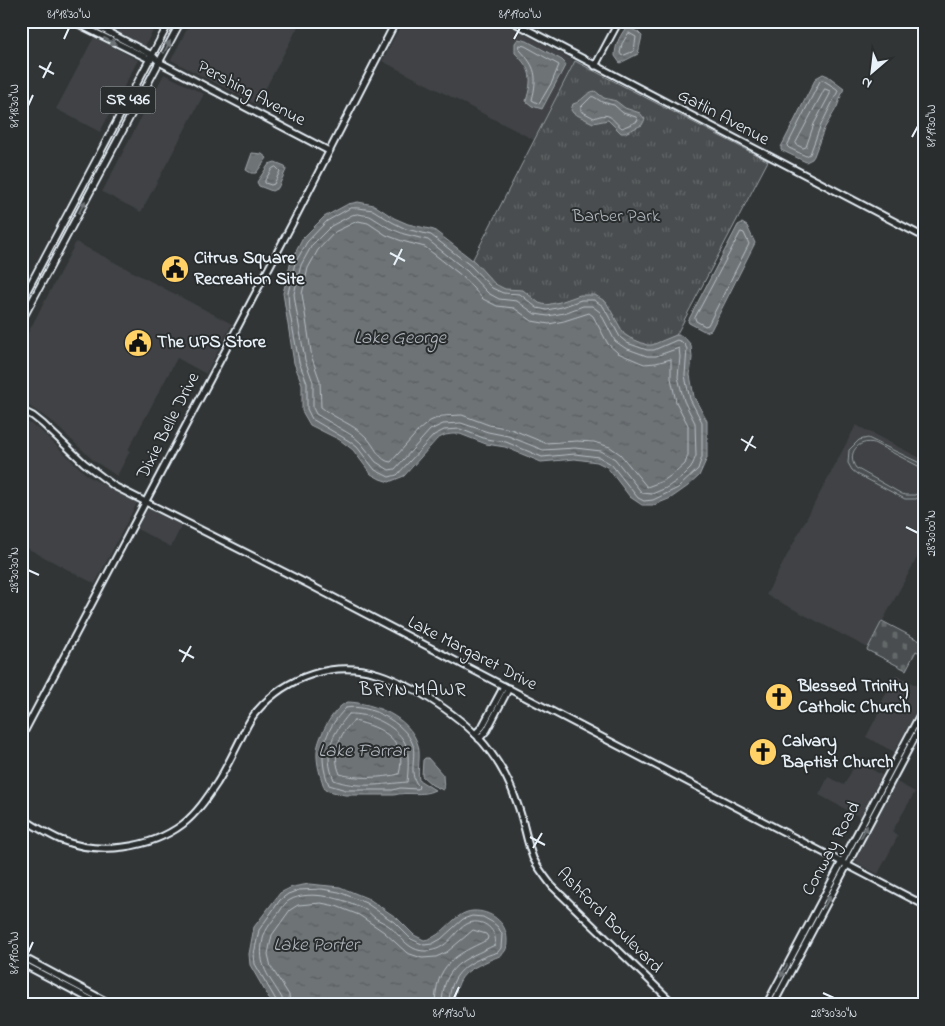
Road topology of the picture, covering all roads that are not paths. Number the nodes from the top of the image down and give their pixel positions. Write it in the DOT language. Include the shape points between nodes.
graph roads {
  1 [pos="72,21"];
  2 [pos="86,21"];
  3 [pos="170,21"];
  4 [pos="181,21"];
  5 [pos="396,21"];
  6 [pos="511,21"];
  7 [pos="618,21"];
  8 [pos="151,57"];
  9 [pos="159,62"];
  10 [pos="595,66"];
  11 [pos="105,144"];
  12 [pos="329,152"];
  13 [pos="105,165"];
  14 [pos="72,204"];
  15 [pos="72,226"];
  16 [pos="924,237"];
  17 [pos="50,247"];
  18 [pos="44,280"];
  19 [pos="21,302"];
  20 [pos="21,322"];
  21 [pos="21,410"];
  22 [pos="145,501"];
  23 [pos="506,687"];
  24 [pos="924,707"];
  25 [pos="924,720"];
  26 [pos="908,735"];
  27 [pos="477,736"];
  28 [pos="21,738"];
  29 [pos="907,752"];
  30 [pos="21,818"];
  31 [pos="841,862"];
  32 [pos="847,865"];
  33 [pos="924,904"];
  34 [pos="21,956"];
  35 [pos="21,963"];
  36 [pos="111,1004"];
  37 [pos="101,1005"];
  38 [pos="676,1005"];
  39 [pos="766,1005"];
  40 [pos="773,1005"];
  1 -- 8 [label="street, Pershing Avenue, one-way"];
  2 -- 8 [label="street, Pershing Avenue"];
  3 -- 8 [label="main road, SR 436"];
  9 -- 4 [label="main road, SR 436, one-way"];
  5 -- 12 [label="street, Dixie Belle Drive"];
  6 -- 10 [label="street, Gatlin Avenue"];
  7 -- 10 [label="street"];
  8 -- 9 [label="street, Pershing Avenue"];
  8 -- 11 [label="main road, SR 436"];
  9 -- 12 [label="street, Pershing Avenue"];
  9 -- 13 [label="main road, SR 436"];
  10 -- 16 [label="street, Gatlin Avenue"];
  11 -- 13 [label="main road"];
  11 -- 14 [label="main road, SR 436"];
  12 -- 22 [label="street, Dixie Belle Drive"];
  15 -- 13 [label="main road, SR 436, one-way"];
  14 -- 15 [label="main road"];
  14 -- 17 [label="main road, SR 436"];
  15 -- 18 [label="main road, SR 436"];
  17 -- 18 [label="main road" via="51,254 42,270"];
  17 -- 19 [label="main road, SR 436"];
  18 -- 20 [label="main road, SR 436"];
  21 -- 22 [label="street, Lake Margaret Drive" via="43,424 98,475"];
  22 -- 23 [label="street, Lake Margaret Drive"];
  22 -- 28 [label="street, Dixie Belle Drive"];
  23 -- 27 [label="street"];
  23 -- 31 [label="street, Lake Margaret Drive"];
  24 -- 26 [label="street, Conway Road"];
  25 -- 29 [label="street, Conway Road"];
  26 -- 29 [label="street"];
  26 -- 31 [label="street, Conway Road"];
  27 -- 30 [label="street, Ashford Boulevard" via="439,704 391,678 366,670 328,670 292,682 263,703 207,799 182,824 160,836 138,844 96,848 60,840"];
  27 -- 38 [label="street, Ashford Boulevard" via="510,784 539,869 552,886"];
  32 -- 29 [label="street, Conway Road, one-way"];
  31 -- 32 [label="street, Lake Margaret Drive"];
  31 -- 39 [label="street, Conway Road, one-way"];
  32 -- 33 [label="street, Lake Margaret Drive"];
  40 -- 32 [label="street, Conway Road, one-way"];
  34 -- 36 [label="street"];
  35 -- 37 [label="street"];
}
